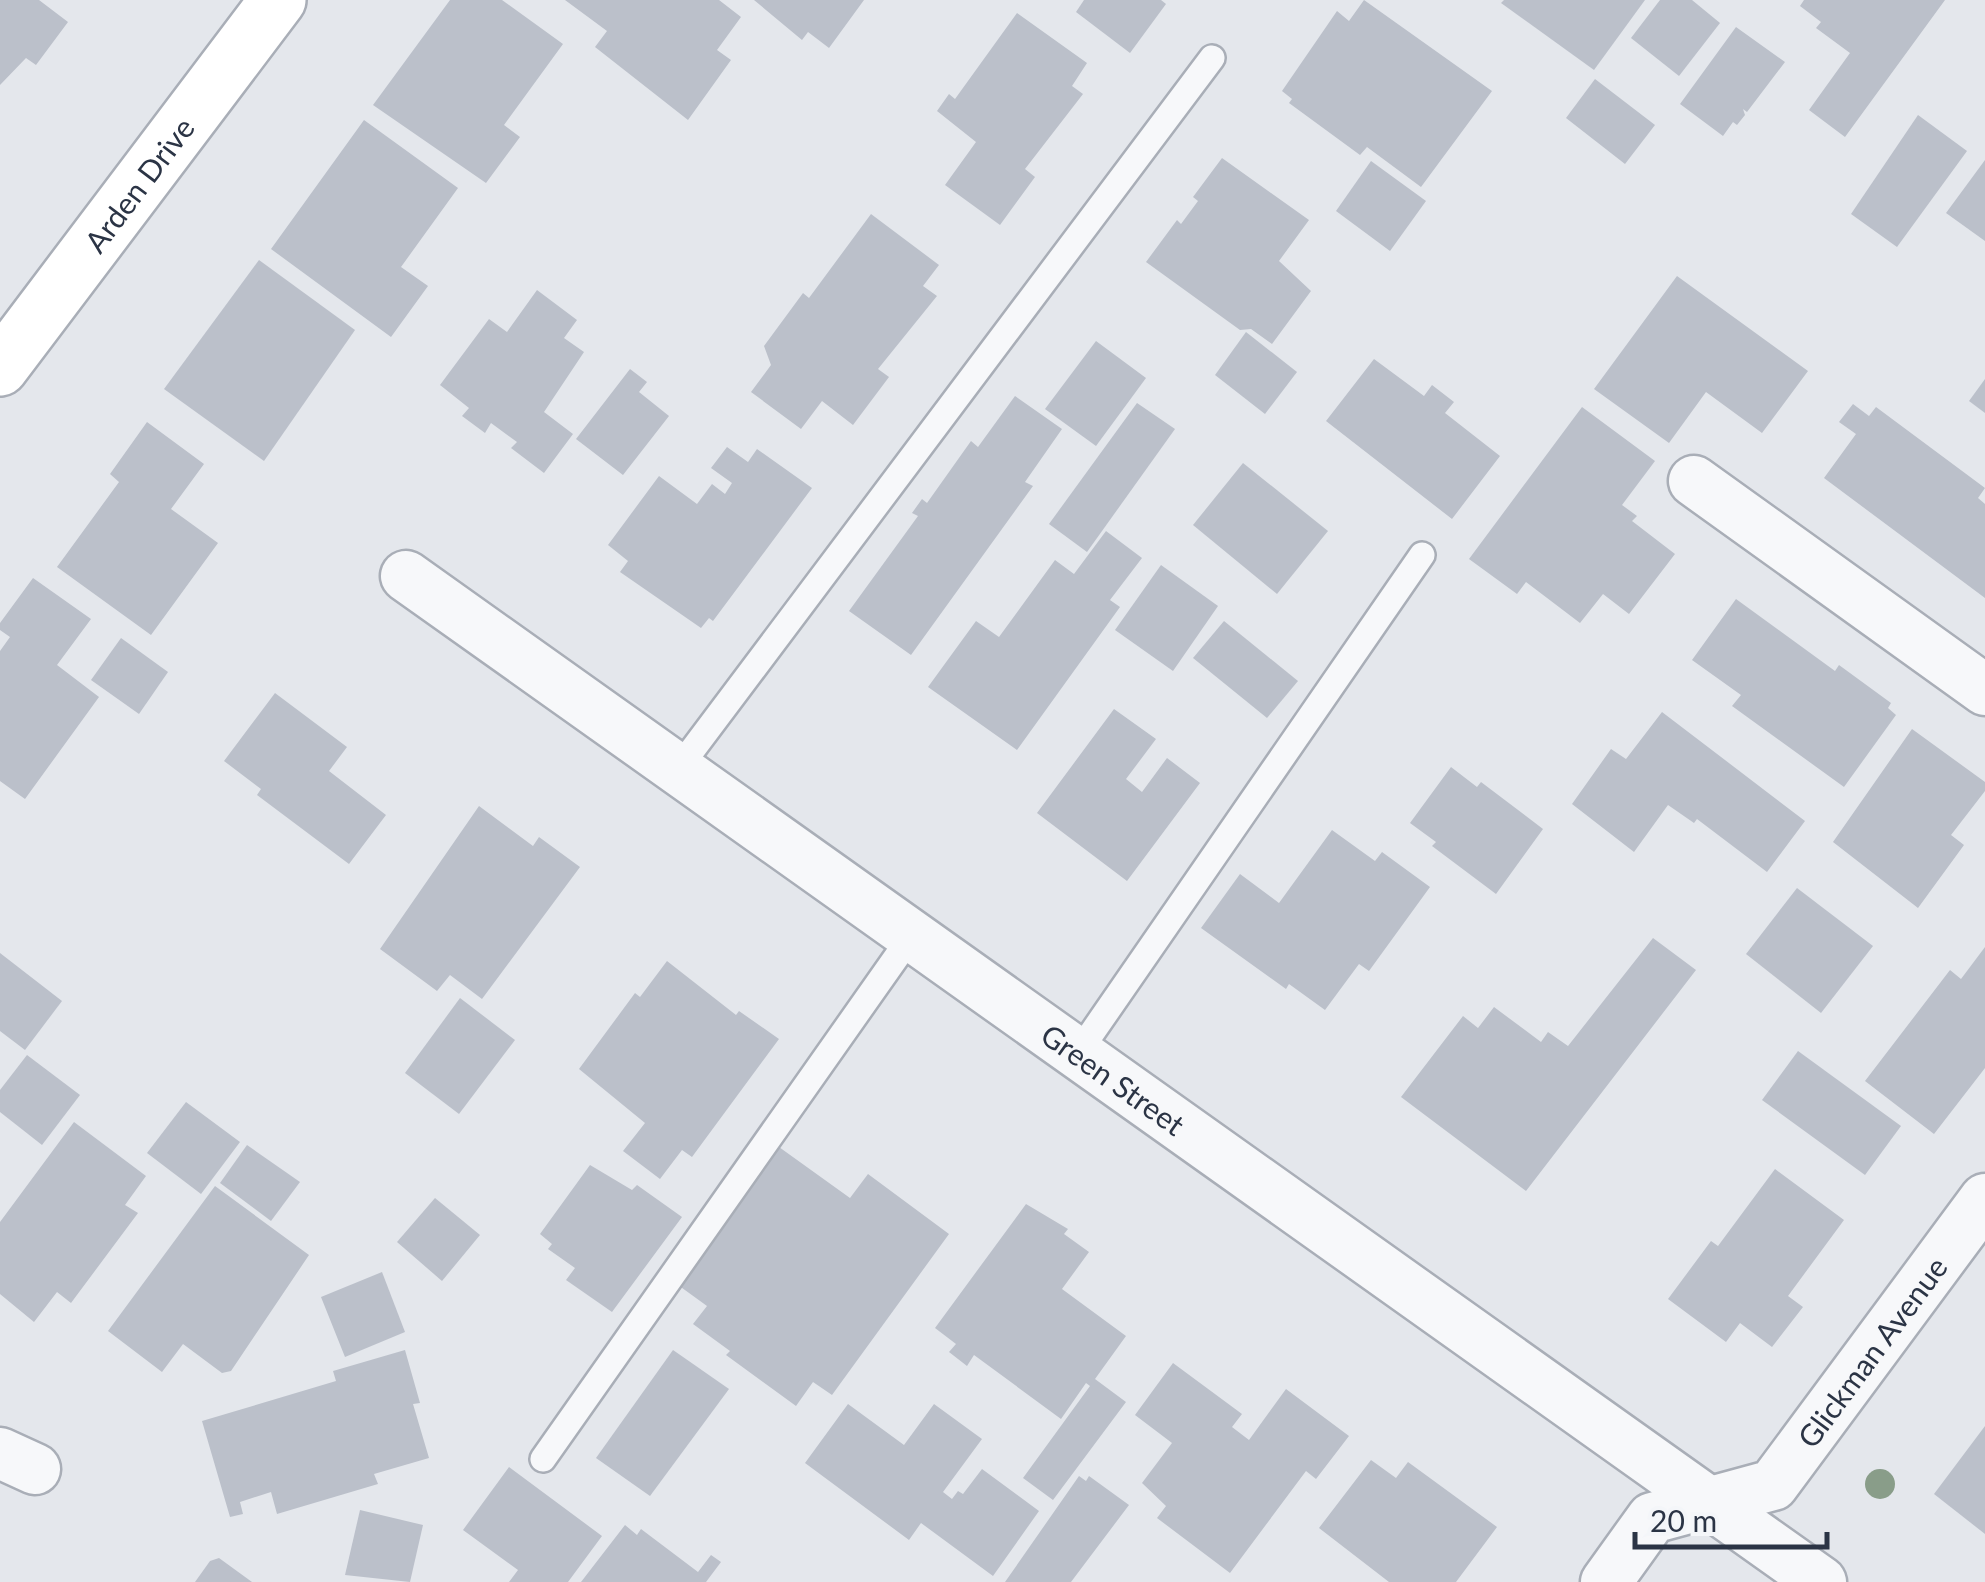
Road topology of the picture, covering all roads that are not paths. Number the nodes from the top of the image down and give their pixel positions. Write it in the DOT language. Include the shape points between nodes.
graph roads {
  1 [pos="278,0"];
  2 [pos="1212,58"];
  3 [pos="0,368"];
  4 [pos="1694,481"];
  5 [pos="1422,555"];
  6 [pos="406,576"];
  7 [pos="1985,690"];
  8 [pos="678,769"];
  9 [pos="912,935"];
  10 [pos="1078,1052"];
  11 [pos="1985,1199"];
  12 [pos="543,1459"];
  13 [pos="1710,1499"];
  14 [pos="1606,1582"];
  15 [pos="1821,1582"];
  1 -- 3 [label="street, Arden Drive"];
  2 -- 8 [label="lane"];
  4 -- 7 [label="street"];
  5 -- 10 [label="lane"];
  6 -- 8 [label="street, Green Street"];
  8 -- 9 [label="street, Green Street"];
  9 -- 10 [label="street, Green Street"];
  9 -- 12 [label="lane"];
  10 -- 13 [label="street, Green Street"];
  11 -- 13 [label="street, Glickman Avenue" via="1773,1485"];
  13 -- 14 [label="street, Glickman Avenue" via="1652,1518"];
  13 -- 15 [label="street, Green Street"];
}
